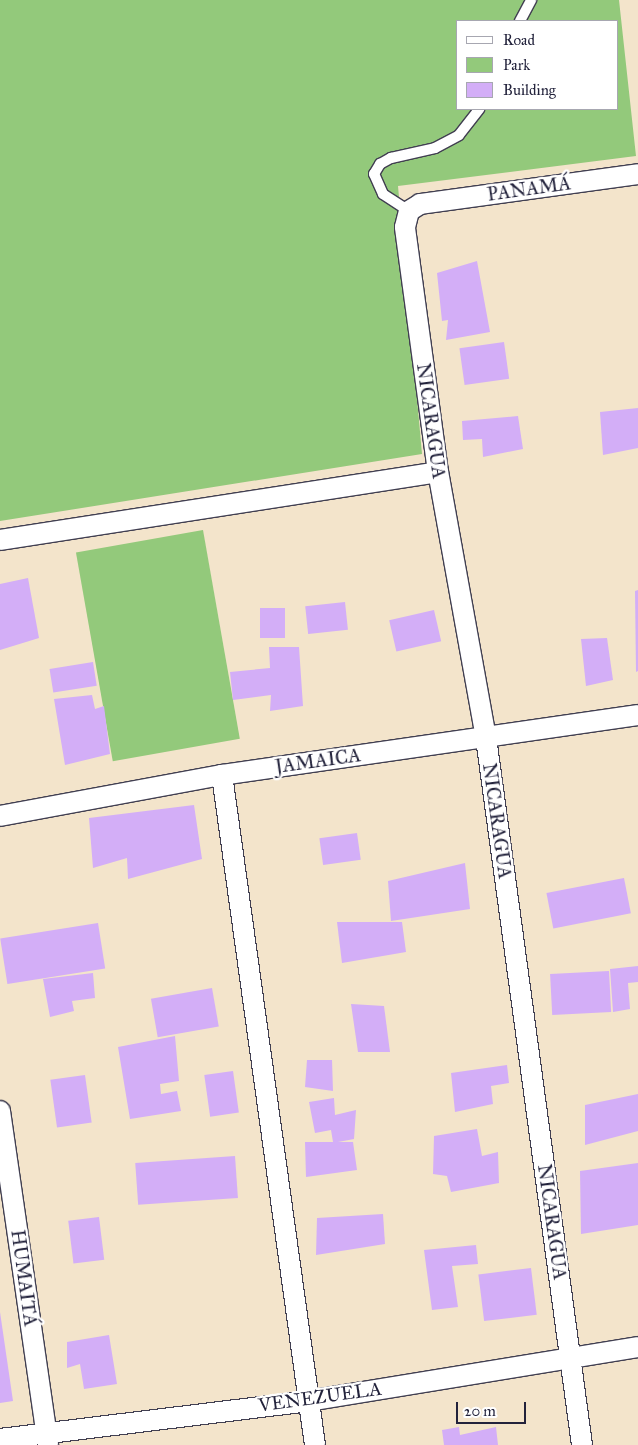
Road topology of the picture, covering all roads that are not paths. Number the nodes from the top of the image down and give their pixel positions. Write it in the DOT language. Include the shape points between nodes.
graph roads {
  1 [pos="531,0"];
  2 [pos="521,20"];
  3 [pos="478,110"];
  4 [pos="638,174"];
  5 [pos="415,207"];
  6 [pos="438,472"];
  7 [pos="0,540"];
  8 [pos="638,715"];
  9 [pos="486,738"];
  10 [pos="222,775"];
  11 [pos="0,816"];
  12 [pos="0,1110"];
  13 [pos="638,1347"];
  14 [pos="570,1356"];
  15 [pos="308,1401"];
  16 [pos="0,1439"];
  17 [pos="47,1439"];
  18 [pos="315,1445"];
  19 [pos="582,1445"];
  1 -- 2 [label="lane"];
  3 -- 5 [label="lane" via="459,135 436,148 391,158 380,164 374,174 383,194"];
  4 -- 5 [label="street, PANAMÁ"];
  5 -- 6 [label="street, NICARAGUA" via="405,226"];
  6 -- 7 [label="street"];
  6 -- 9 [label="street, NICARAGUA"];
  8 -- 9 [label="street, JAMAICA"];
  9 -- 10 [label="street, JAMAICA"];
  9 -- 14 [label="street, NICARAGUA"];
  10 -- 11 [label="street, JAMAICA"];
  10 -- 15 [label="street"];
  12 -- 17 [label="street, HUMAITÁ"];
  13 -- 14 [label="street, VENEZUELA"];
  14 -- 15 [label="street, VENEZUELA"];
  14 -- 19 [label="street, NICARAGUA"];
  15 -- 17 [label="street, VENEZUELA"];
  15 -- 18 [label="street"];
  16 -- 17 [label="street, VENEZUELA"];
}
